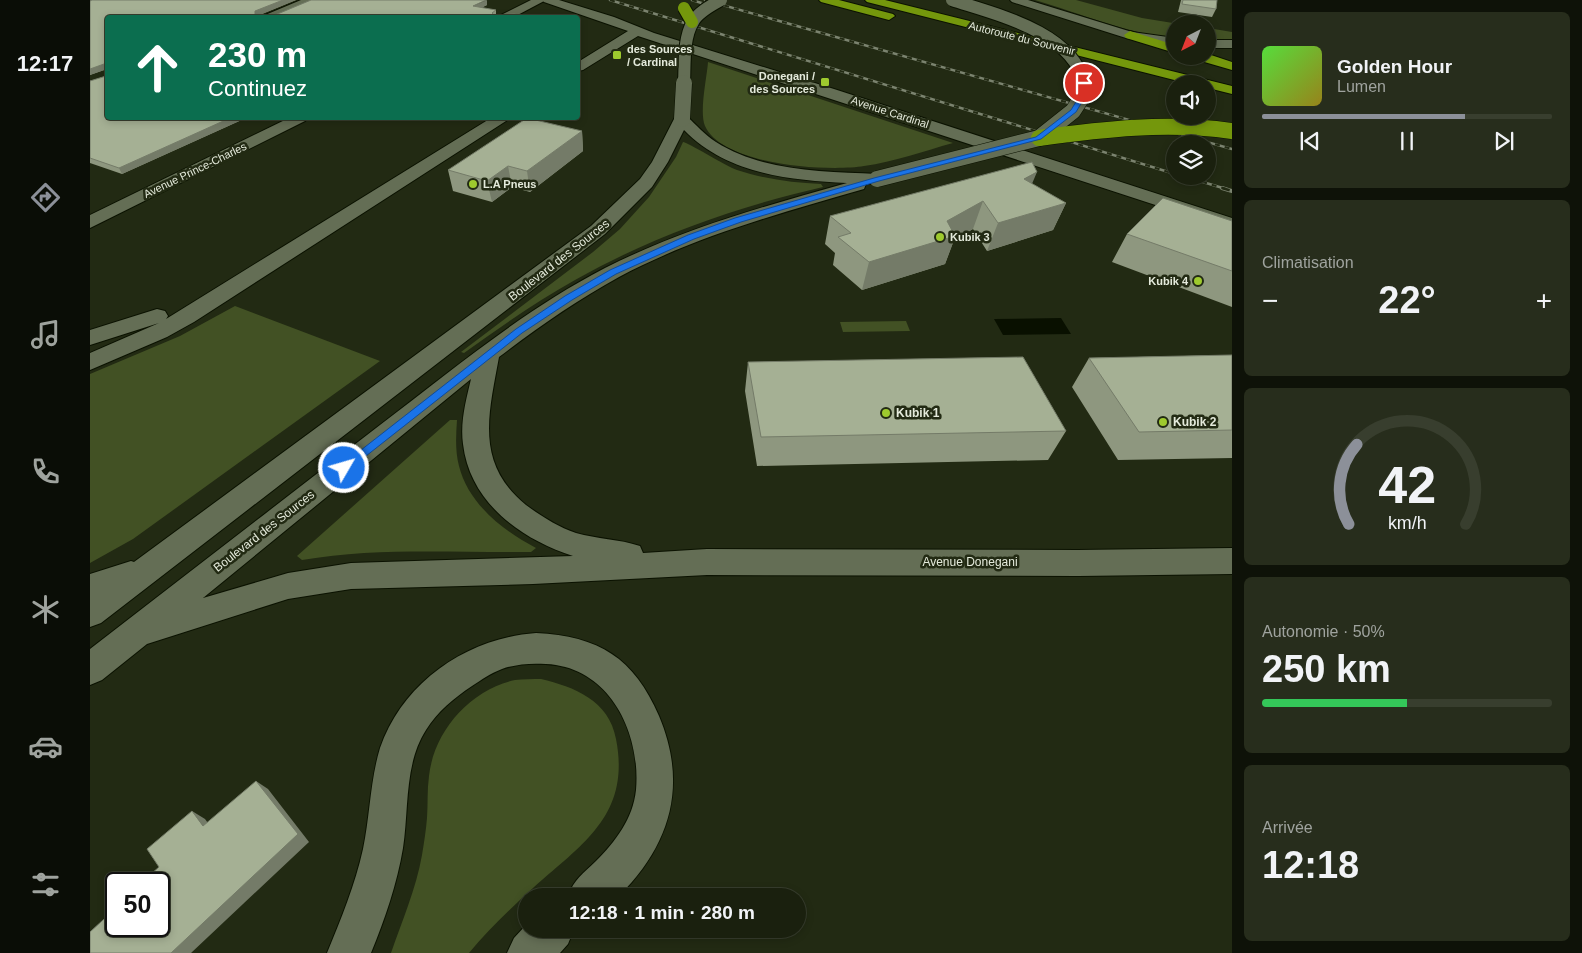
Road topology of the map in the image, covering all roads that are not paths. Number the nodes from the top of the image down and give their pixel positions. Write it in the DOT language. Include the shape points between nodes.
graph roads {
  1 [pos="311,0"];
  2 [pos="540,0"];
  3 [pos="548,0"];
  4 [pos="682,0"];
  5 [pos="721,0"];
  6 [pos="825,0"];
  7 [pos="870,0"];
  8 [pos="952,0"];
  9 [pos="1016,0"];
  10 [pos="272,15"];
  11 [pos="508,15"];
  12 [pos="692,22"];
  13 [pos="637,31"];
  14 [pos="1130,34"];
  15 [pos="1166,40"];
  16 [pos="672,43"];
  17 [pos="1216,44"];
  18 [pos="1232,44"];
  19 [pos="1166,46"];
  20 [pos="608,48"];
  21 [pos="1216,61"];
  22 [pos="1232,66"];
  23 [pos="580,67"];
  24 [pos="1095,70"];
  25 [pos="1232,90"];
  26 [pos="1216,100"];
  27 [pos="1232,104"];
  28 [pos="296,120"];
  29 [pos="498,120"];
  30 [pos="682,120"];
  31 [pos="1232,131"];
  32 [pos="1039,138"];
  33 [pos="828,184"];
  34 [pos="90,222"];
  35 [pos="1232,224"];
  36 [pos="240,284"];
  37 [pos="90,338"];
  38 [pos="488,355"];
  39 [pos="90,362"];
  40 [pos="1232,561"];
  41 [pos="707,562"];
  42 [pos="149,569"];
  43 [pos="90,587"];
  44 [pos="90,613"];
  45 [pos="137,632"];
  46 [pos="90,669"];
  47 [pos="598,888"];
  48 [pos="545,938"];
  49 [pos="349,953"];
  50 [pos="529,953"];
  1 -- 10 [label="main road"];
  2 -- 11 [label="main road"];
  3 -- 13 [label="main road, Avenue Cardinal"];
  4 -- 12 [label="highway, bridge"];
  5 -- 12 [label="main road, bridge"];
  6 -- 24 [label="highway, Autoroute du Souvenir"];
  7 -- 25 [label="highway, Autoroute du Souvenir"];
  8 -- 32 [label="main road, bridge" via="1027,26 1058,44 1075,59 1083,78 1082,97 1073,111"];
  9 -- 14 [label="main road"];
  12 -- 30 [label="main road, Boulevard des Sources, bridge"];
  13 -- 16 [label="main road, Avenue Cardinal"];
  13 -- 20 [label="main road"];
  14 -- 15 [label="main road"];
  14 -- 19 [label="highway"];
  16 -- 20 [label="main road"];
  16 -- 35 [label="main road, Avenue Cardinal"];
  17 -- 18 [label="main road"];
  20 -- 23 [label="main road"];
  21 -- 22 [label="highway"];
  26 -- 27 [label="highway"];
  28 -- 34 [label="main road, Avenue Prince-Charles"];
  29 -- 36 [label="main road"];
  30 -- 33 [label="main road" via="709,144 739,160"];
  30 -- 42 [label="main road, Boulevard des Sources" via="646,183 598,230"];
  31 -- 32 [label="highway, bridge" via="1181,125 1138,125"];
  32 -- 33 [label="main road, Boulevard des Sources, bridge" via="877,179"];
  33 -- 38 [label="main road, Boulevard des Sources" via="637,261 568,298"];
  36 -- 37 [label="main road" via="176,310"];
  36 -- 39 [label="main road" via="159,332"];
  38 -- 41 [label="main road" via="476,418 475,444 480,463 501,499 546,533 576,545 648,558"];
  38 -- 45 [label="main road, Boulevard des Sources"];
  40 -- 41 [label="main road, Avenue Donegani"];
  41 -- 45 [label="main road" via="322,579 258,594"];
  42 -- 43 [label="main road"];
  42 -- 44 [label="main road, Boulevard des Sources"];
  45 -- 46 [label="main road, Boulevard des Sources"];
  47 -- 49 [label="main road" via="628,856 654,798 654,765 647,731 624,685 606,668 584,656 560,649 505,652 458,675 434,694 413,718 392,774 383,848 375,882"];
  48 -- 50 [label="main road"];
}
